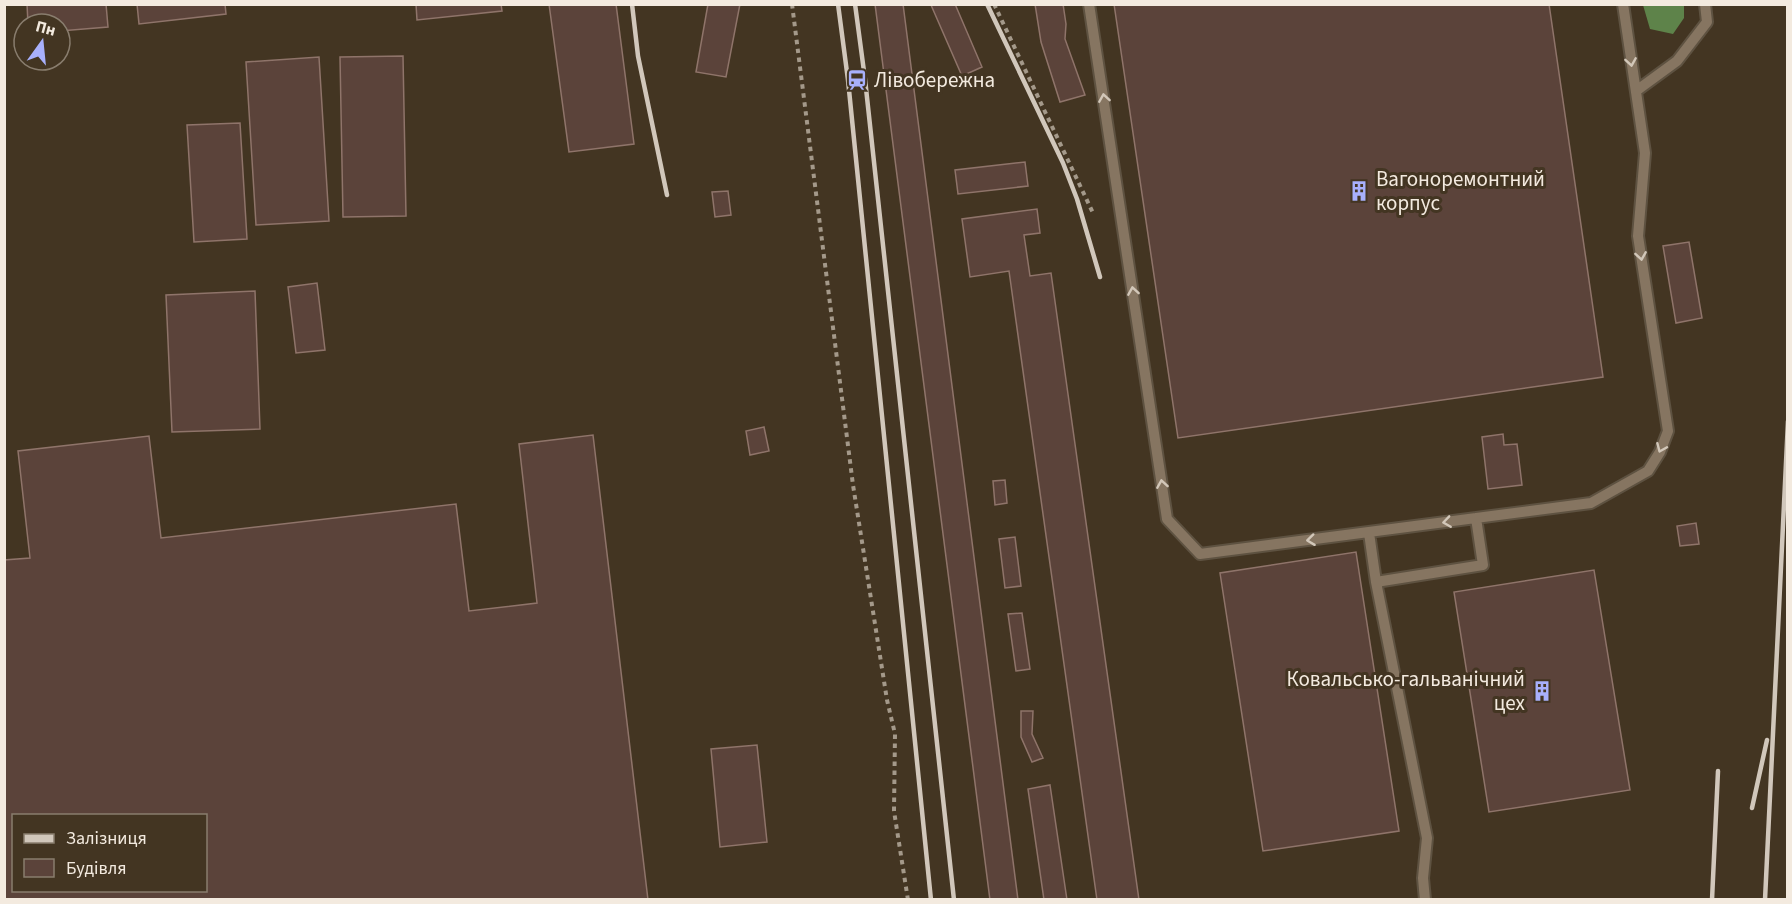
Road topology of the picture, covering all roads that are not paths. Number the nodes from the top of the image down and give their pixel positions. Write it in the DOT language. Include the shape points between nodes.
graph roads {
  1 [pos="1089,4"];
  2 [pos="1623,4"];
  3 [pos="1704,4"];
  4 [pos="1636,91"];
  5 [pos="1476,518"];
  6 [pos="1369,533"];
  7 [pos="1376,582"];
  8 [pos="1425,900"];
  6 -- 1 [label="lane, one-way" via="1200,554 1167,519"];
  2 -- 4 [label="lane, one-way"];
  3 -- 4 [label="lane" via="1707,22 1677,61"];
  4 -- 5 [label="lane, one-way" via="1645,153 1638,236 1668,430 1660,452 1648,471 1591,502"];
  5 -- 6 [label="lane, one-way"];
  5 -- 7 [label="lane" via="1483,565"];
  6 -- 7 [label="lane"];
  7 -- 8 [label="lane" via="1427,838"];
}
